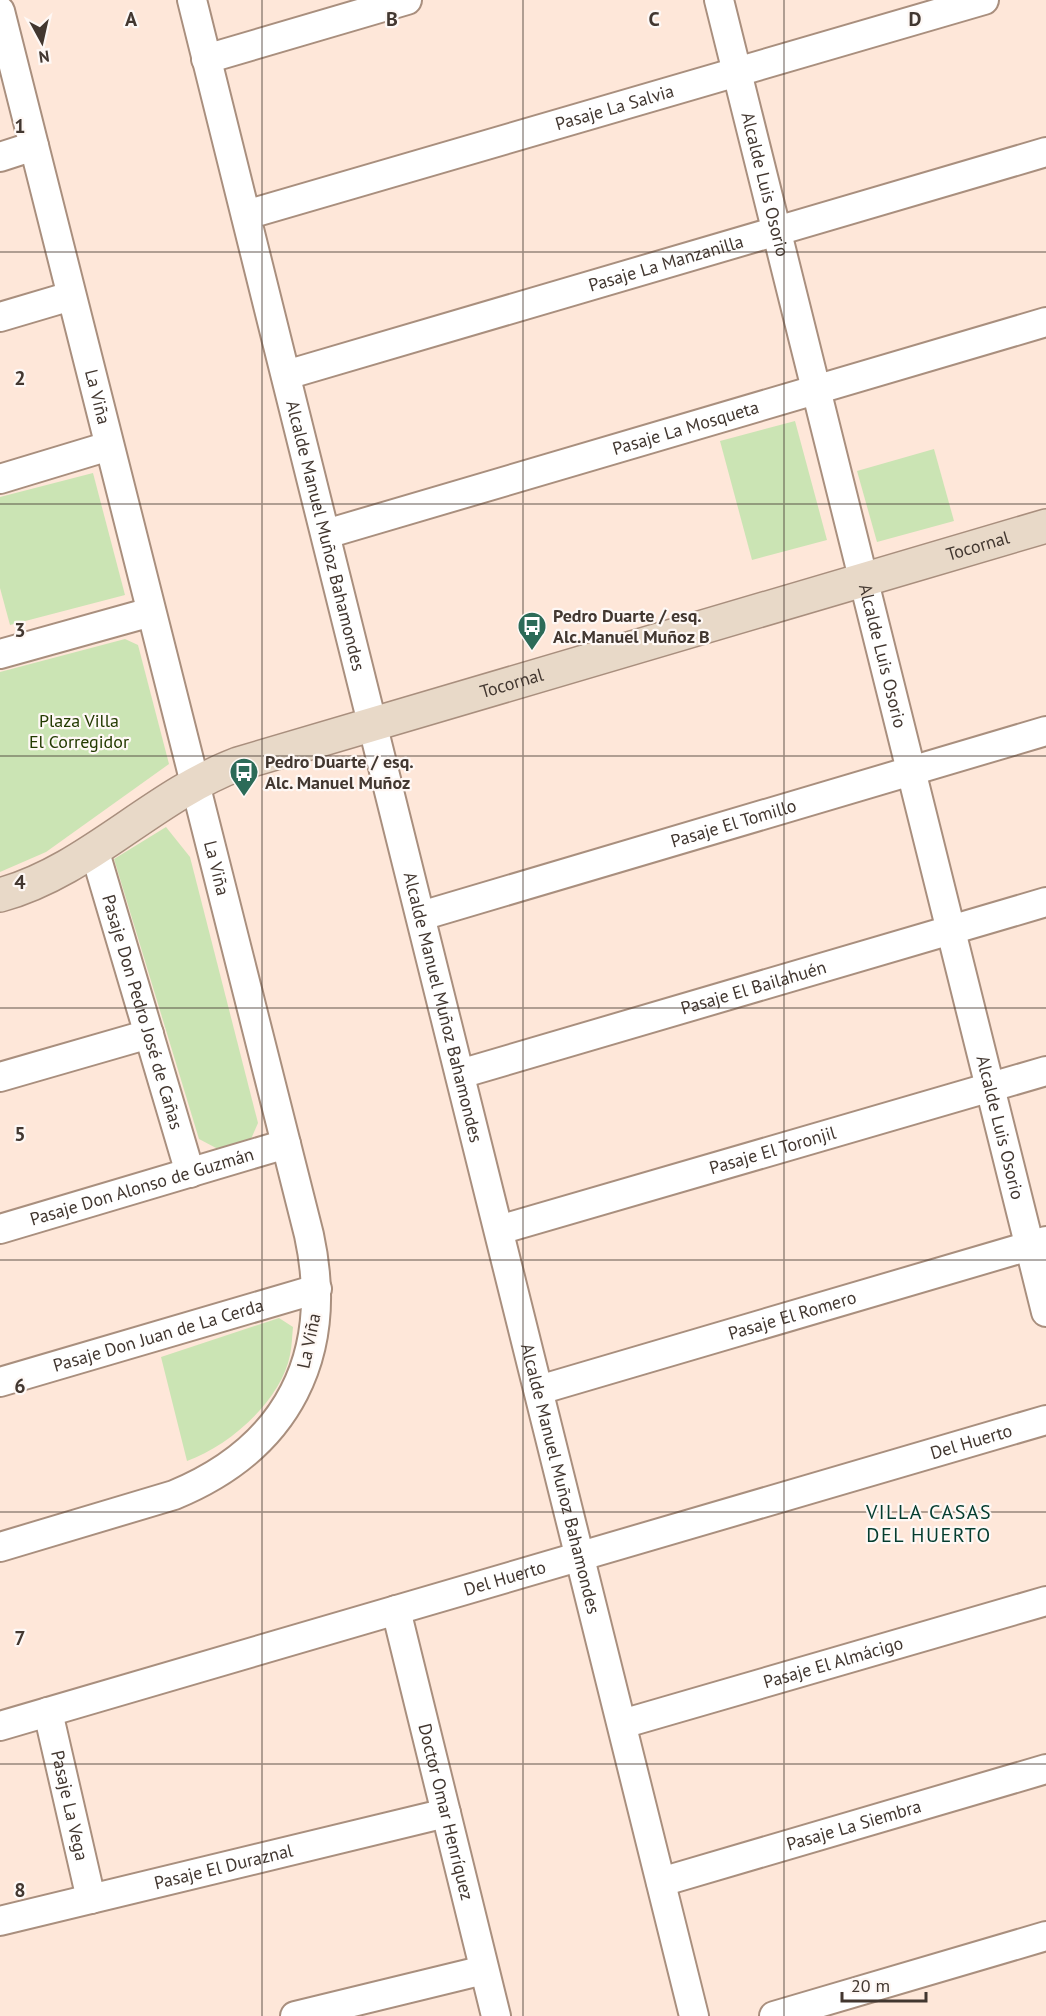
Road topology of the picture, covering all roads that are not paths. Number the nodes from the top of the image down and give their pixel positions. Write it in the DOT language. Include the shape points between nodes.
graph roads {
  1 [pos="192,0"];
  2 [pos="407,0"];
  3 [pos="719,0"];
  4 [pos="984,0"];
  5 [pos="368,5"];
  6 [pos="0,11"];
  7 [pos="206,58"];
  8 [pos="736,72"];
  9 [pos="34,146"];
  10 [pos="1046,152"];
  11 [pos="0,157"];
  12 [pos="246,215"];
  13 [pos="776,231"];
  14 [pos="71,296"];
  15 [pos="0,317"];
  16 [pos="1046,322"];
  17 [pos="286,375"];
  18 [pos="816,390"];
  19 [pos="109,446"];
  20 [pos="0,479"];
  21 [pos="1046,526"];
  22 [pos="326,534"];
  23 [pos="863,580"];
  24 [pos="151,612"];
  25 [pos="0,654"];
  26 [pos="374,724"];
  27 [pos="1046,731"];
  28 [pos="911,771"];
  29 [pos="195,783"];
  30 [pos="94,849"];
  31 [pos="0,895"];
  32 [pos="1046,902"];
  33 [pos="421,916"];
  34 [pos="950,930"];
  35 [pos="149,1034"];
  36 [pos="1046,1071"];
  37 [pos="460,1074"];
  38 [pos="0,1077"];
  39 [pos="990,1088"];
  40 [pos="286,1144"];
  41 [pos="190,1173"];
  42 [pos="0,1229"];
  43 [pos="499,1230"];
  44 [pos="1038,1243"];
  45 [pos="317,1289"];
  46 [pos="1046,1312"];
  47 [pos="0,1382"];
  48 [pos="539,1390"];
  49 [pos="1046,1420"];
  50 [pos="0,1547"];
  51 [pos="580,1556"];
  52 [pos="1046,1601"];
  53 [pos="396,1610"];
  54 [pos="48,1712"];
  55 [pos="622,1724"];
  56 [pos="0,1726"];
  57 [pos="1046,1769"];
  58 [pos="446,1813"];
  59 [pos="661,1882"];
  60 [pos="91,1899"];
  61 [pos="0,1921"];
  62 [pos="1046,1936"];
  63 [pos="484,1970"];
  64 [pos="295,2016"];
  65 [pos="496,2016"];
  66 [pos="694,2016"];
  67 [pos="774,2016"];
  1 -- 7 [label="street, Alcalde Manuel Muñoz Bahamondes"];
  2 -- 5 [label="street"];
  3 -- 8 [label="street, Alcalde Luis Osorio"];
  4 -- 8 [label="street, Pasaje La Salvia"];
  5 -- 7 [label="street"];
  6 -- 9 [label="street, La Viña"];
  7 -- 12 [label="street, Alcalde Manuel Muñoz Bahamondes"];
  8 -- 12 [label="street, Pasaje La Salvia"];
  8 -- 13 [label="street, Alcalde Luis Osorio"];
  9 -- 11 [label="street"];
  9 -- 14 [label="street, La Viña"];
  10 -- 13 [label="street, Pasaje La Manzanilla"];
  12 -- 17 [label="street, Alcalde Manuel Muñoz Bahamondes"];
  13 -- 17 [label="street, Pasaje La Manzanilla"];
  13 -- 18 [label="street, Alcalde Luis Osorio"];
  14 -- 15 [label="street"];
  14 -- 19 [label="street, La Viña"];
  16 -- 18 [label="street, Pasaje La Mosqueta"];
  17 -- 22 [label="street, Alcalde Manuel Muñoz Bahamondes"];
  18 -- 22 [label="street, Pasaje La Mosqueta"];
  18 -- 23 [label="street, Alcalde Luis Osorio"];
  19 -- 20 [label="street"];
  19 -- 24 [label="street, La Viña"];
  21 -- 23 [label="street, Tocornal"];
  22 -- 26 [label="street, Alcalde Manuel Muñoz Bahamondes"];
  23 -- 26 [label="street, Tocornal"];
  23 -- 28 [label="street, Alcalde Luis Osorio"];
  24 -- 25 [label="street"];
  24 -- 29 [label="street, La Viña"];
  26 -- 29 [label="street, Tocornal" via="238,764"];
  26 -- 33 [label="street, Alcalde Manuel Muñoz Bahamondes"];
  27 -- 28 [label="street, Pasaje El Tomillo"];
  28 -- 33 [label="street, Pasaje El Tomillo"];
  28 -- 34 [label="street, Alcalde Luis Osorio"];
  29 -- 30 [label="street, Tocornal"];
  29 -- 40 [label="street, La Viña"];
  30 -- 31 [label="street, Tocornal" via="47,878"];
  30 -- 35 [label="street, Pasaje Don Pedro José de Cañas"];
  32 -- 34 [label="street, Pasaje El Bailahuén"];
  33 -- 37 [label="street, Alcalde Manuel Muñoz Bahamondes"];
  34 -- 37 [label="street, Pasaje El Bailahuén"];
  34 -- 39 [label="street, Alcalde Luis Osorio"];
  35 -- 38 [label="street"];
  35 -- 41 [label="street, Pasaje Don Pedro José de Cañas"];
  36 -- 39 [label="street, Pasaje El Toronjil"];
  37 -- 43 [label="street, Alcalde Manuel Muñoz Bahamondes"];
  39 -- 43 [label="street, Pasaje El Toronjil"];
  39 -- 44 [label="street, Alcalde Luis Osorio"];
  40 -- 41 [label="street, Pasaje Don Alonso de Guzmán"];
  40 -- 45 [label="street, La Viña" via="313,1253"];
  41 -- 42 [label="street, Pasaje Don Alonso de Guzmán"];
  43 -- 48 [label="street, Alcalde Manuel Muñoz Bahamondes"];
  44 -- 46 [label="street, Alcalde Luis Osorio"];
  44 -- 48 [label="street, Pasaje El Romero"];
  45 -- 47 [label="street, Pasaje Don Juan de La Cerda"];
  45 -- 50 [label="street, La Viña" via="313,1337 299,1384 274,1425 242,1457 174,1495"];
  48 -- 51 [label="street, Alcalde Manuel Muñoz Bahamondes"];
  49 -- 51 [label="street, Del Huerto"];
  51 -- 53 [label="street, Del Huerto"];
  51 -- 55 [label="street, Alcalde Manuel Muñoz Bahamondes"];
  52 -- 55 [label="street, Pasaje El Almácigo"];
  53 -- 54 [label="street, Del Huerto"];
  53 -- 58 [label="street, Doctor Omar Henríquez"];
  54 -- 56 [label="street, Del Huerto"];
  54 -- 60 [label="street, Pasaje La Vega"];
  55 -- 59 [label="street, Alcalde Manuel Muñoz Bahamondes"];
  57 -- 59 [label="street, Pasaje La Siembra"];
  58 -- 60 [label="street, Pasaje El Duraznal"];
  58 -- 63 [label="street, Doctor Omar Henríquez"];
  59 -- 66 [label="street, Alcalde Manuel Muñoz Bahamondes"];
  60 -- 61 [label="street, Pasaje El Duraznal"];
  62 -- 67 [label="street"];
  63 -- 64 [label="street"];
  63 -- 65 [label="street, Doctor Omar Henríquez"];
}
